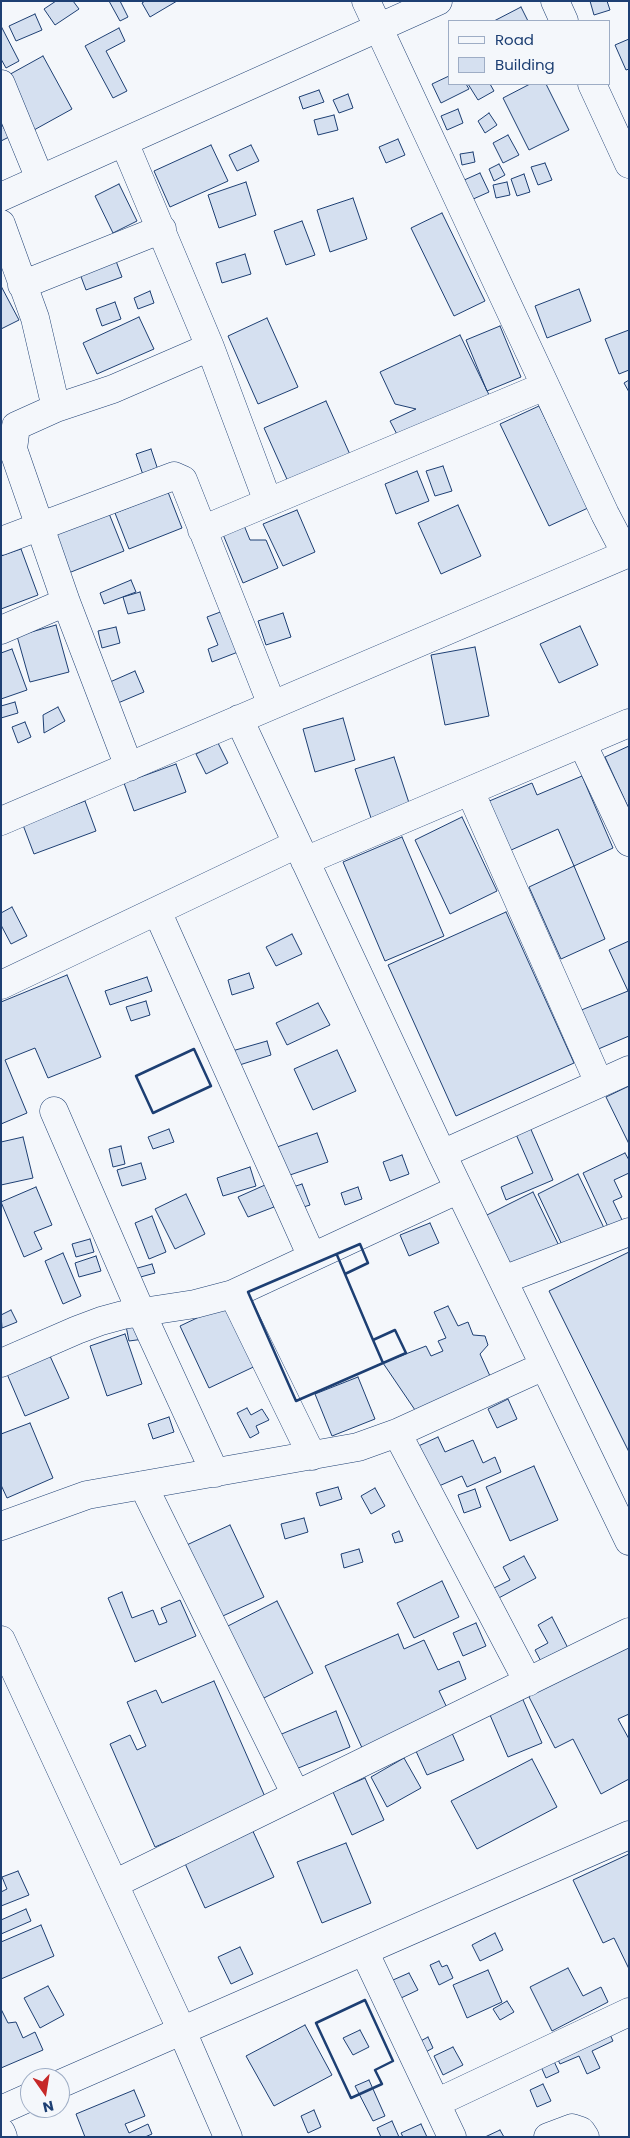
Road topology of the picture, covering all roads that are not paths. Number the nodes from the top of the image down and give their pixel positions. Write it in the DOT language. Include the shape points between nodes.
graph roads {
  1 [pos="366,1"];
  2 [pos="438,1"];
  3 [pos="555,1"];
  4 [pos="564,20"];
  5 [pos="379,28"];
  6 [pos="1,84"];
  7 [pos="592,85"];
  8 [pos="124,142"];
  9 [pos="629,164"];
  10 [pos="40,179"];
  11 [pos="1,197"];
  12 [pos="1,224"];
  13 [pos="162,229"];
  14 [pos="22,285"];
  15 [pos="210,347"];
  16 [pos="545,386"];
  17 [pos="56,408"];
  18 [pos="268,502"];
  19 [pos="40,526"];
  20 [pos="202,530"];
  21 [pos="1,541"];
  22 [pos="627,554"];
  23 [pos="66,602"];
  24 [pos="1,630"];
  25 [pos="272,705"];
  26 [pos="239,719"];
  27 [pos="629,723"];
  28 [pos="582,743"];
  29 [pos="129,767"];
  30 [pos="470,791"];
  31 [pos="1,821"];
  32 [pos="629,842"];
  33 [pos="301,852"];
  34 [pos="156,911"];
  35 [pos="1,985"];
  36 [pos="629,1070"];
  37 [pos="599,1084"];
  38 [pos="54,1111"];
  39 [pos="442,1154"];
  40 [pos="459,1189"];
  41 [pos="629,1232"];
  42 [pos="312,1257"];
  43 [pos="503,1280"];
  44 [pos="233,1294"];
  45 [pos="141,1312"];
  46 [pos="1,1363"];
  47 [pos="544,1366"];
  48 [pos="397,1433"];
  49 [pos="312,1456"];
  50 [pos="215,1473"];
  51 [pos="142,1485"];
  52 [pos="1,1526"];
  53 [pos="629,1541"];
  54 [pos="629,1632"];
  55 [pos="1,1640"];
  56 [pos="528,1682"];
  57 [pos="296,1795"];
  58 [pos="629,1835"];
  59 [pos="114,1884"];
  60 [pos="364,1951"];
  61 [pos="629,2012"];
  62 [pos="182,2031"];
  63 [pos="70,2080"];
  64 [pos="20,2101"];
  65 [pos="436,2103"];
  66 [pos="1,2110"];
  67 [pos="1,2132"];
  68 [pos="3,2137"];
  69 [pos="228,2137"];
  70 [pos="452,2137"];
  71 [pos="548,2137"];
  72 [pos="584,2137"];
  1 -- 5 [label="street"];
  2 -- 5 [label="street"];
  3 -- 4 [label="street"];
  5 -- 8 [label="street"];
  5 -- 16 [label="street"];
  6 -- 10 [label="street"];
  7 -- 9 [label="street"];
  8 -- 10 [label="street"];
  8 -- 13 [label="street"];
  10 -- 11 [label="street"];
  12 -- 14 [label="street"];
  13 -- 14 [label="street"];
  13 -- 15 [label="street"];
  14 -- 17 [label="street" via="35,318"];
  15 -- 17 [label="street"];
  15 -- 18 [label="street"];
  16 -- 18 [label="street"];
  16 -- 22 [label="street"];
  17 -- 19 [label="street" via="16,426 13,449"];
  18 -- 20 [label="street"];
  19 -- 20 [label="street" via="174,476 183,480"];
  19 -- 21 [label="street"];
  19 -- 23 [label="street"];
  20 -- 25 [label="street"];
  22 -- 25 [label="street"];
  23 -- 24 [label="street"];
  23 -- 29 [label="street"];
  25 -- 26 [label="street"];
  26 -- 29 [label="street"];
  26 -- 33 [label="street"];
  27 -- 28 [label="street"];
  28 -- 30 [label="street"];
  28 -- 32 [label="street"];
  29 -- 31 [label="street"];
  30 -- 33 [label="street"];
  30 -- 37 [label="street"];
  33 -- 34 [label="street"];
  33 -- 39 [label="street"];
  34 -- 35 [label="street"];
  34 -- 42 [label="street"];
  36 -- 37 [label="street"];
  37 -- 39 [label="street"];
  38 -- 45 [label="street"];
  39 -- 40 [label="street"];
  40 -- 42 [label="street"];
  40 -- 43 [label="street"];
  41 -- 43 [label="street"];
  42 -- 44 [label="street"];
  43 -- 47 [label="street"];
  44 -- 45 [label="street" via="195,1304"];
  44 -- 49 [label="street"];
  45 -- 46 [label="street" via="76,1330"];
  45 -- 50 [label="street"];
  47 -- 48 [label="street"];
  47 -- 53 [label="street"];
  48 -- 49 [label="street" via="358,1447"];
  48 -- 56 [label="street"];
  49 -- 50 [label="street"];
  50 -- 51 [label="street"];
  51 -- 52 [label="street" via="78,1497"];
  51 -- 57 [label="street"];
  54 -- 56 [label="street"];
  55 -- 59 [label="street"];
  56 -- 57 [label="street"];
  57 -- 59 [label="street"];
  58 -- 60 [label="street"];
  59 -- 62 [label="street"];
  60 -- 62 [label="street"];
  60 -- 65 [label="street"];
  61 -- 65 [label="street"];
  62 -- 63 [label="street"];
  62 -- 69 [label="street"];
  64 -- 66 [label="street"];
  65 -- 70 [label="street"];
  67 -- 68 [label="street"];
  71 -- 72 [label="street" via="572,2128 581,2131"];
}
